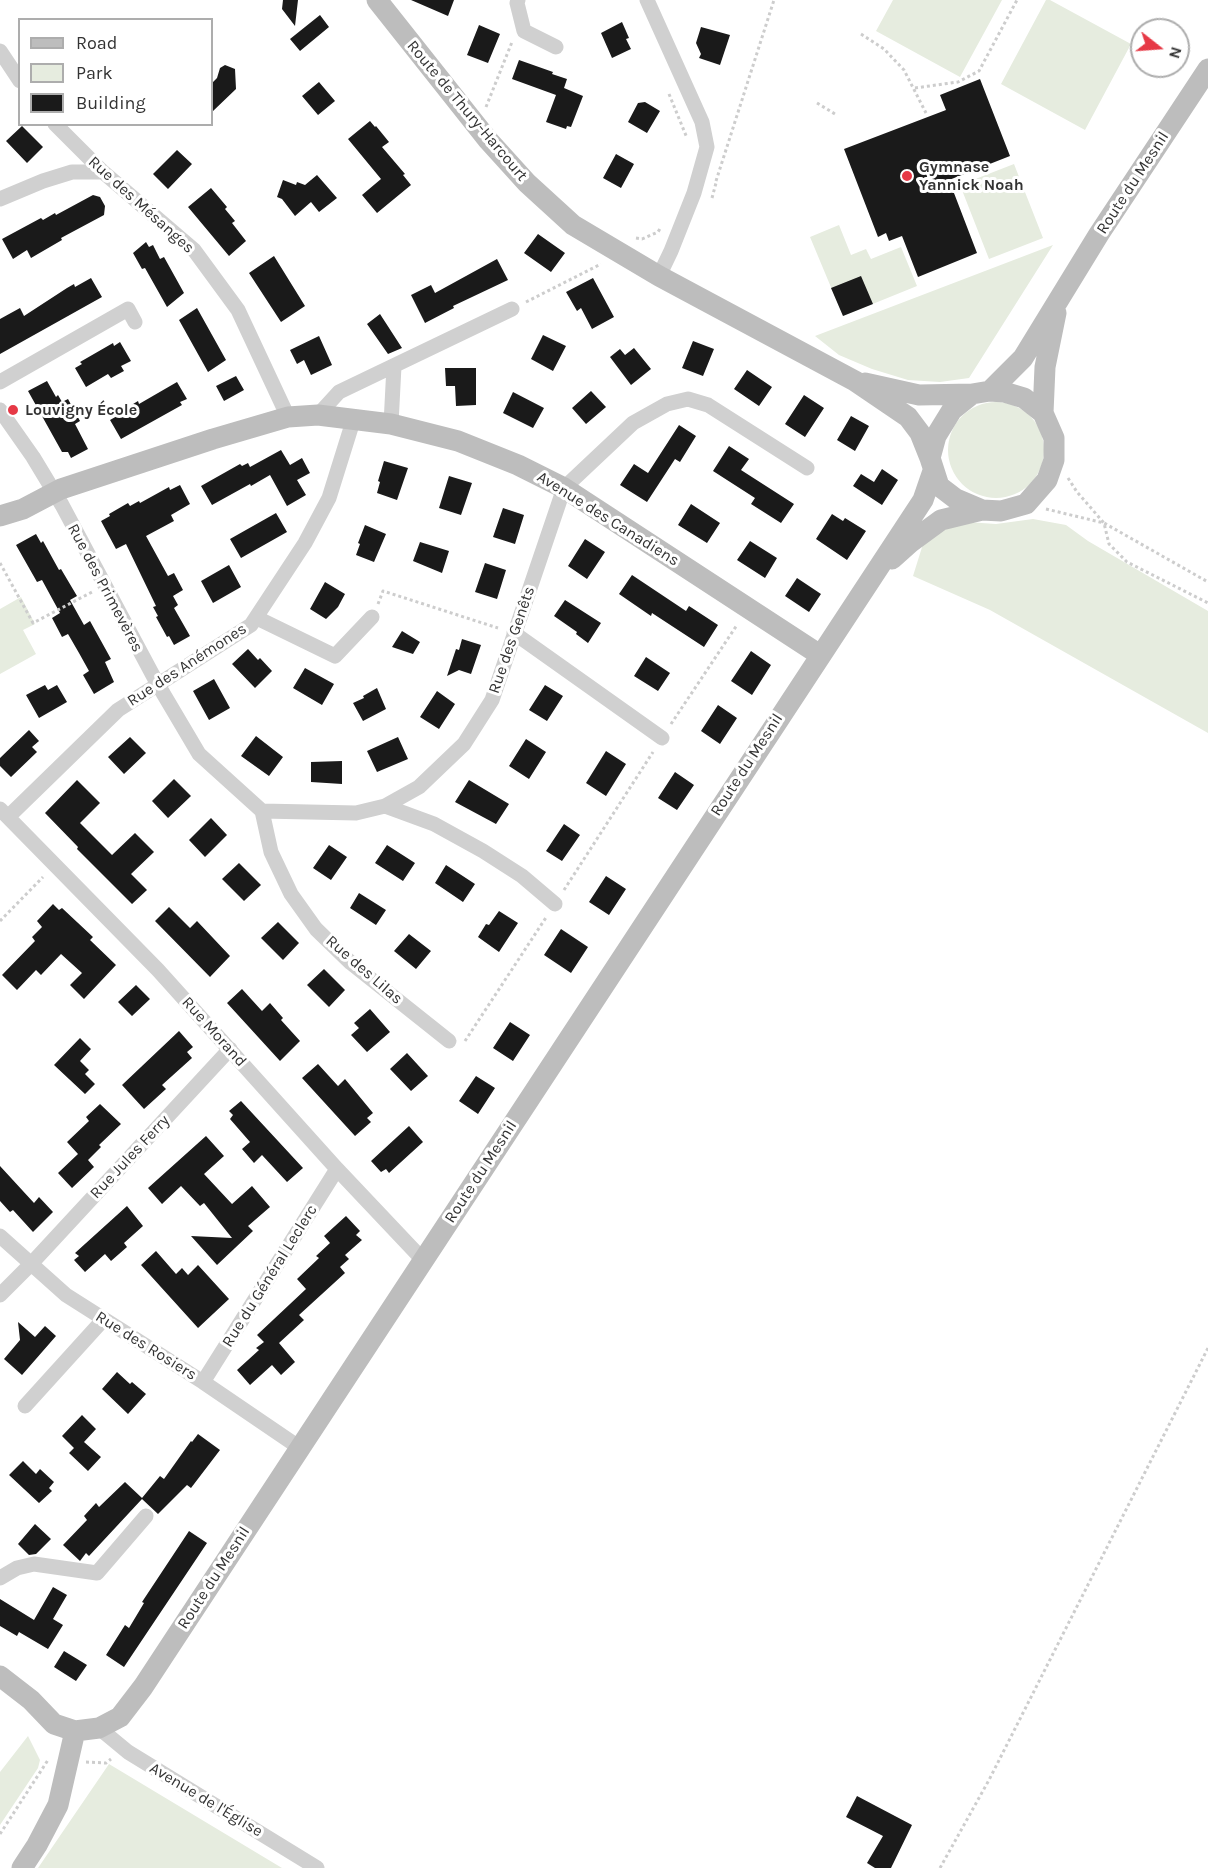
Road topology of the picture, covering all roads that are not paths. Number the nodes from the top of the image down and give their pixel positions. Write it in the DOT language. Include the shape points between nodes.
graph roads {
  1 [pos="377,0"];
  2 [pos="518,0"];
  3 [pos="647,0"];
  4 [pos="556,47"];
  5 [pos="0,51"];
  6 [pos="1208,69"];
  7 [pos="18,78"];
  8 [pos="57,126"];
  9 [pos="103,172"];
  10 [pos="0,199"];
  11 [pos="662,271"];
  12 [pos="1059,298"];
  13 [pos="512,309"];
  14 [pos="135,322"];
  15 [pos="394,366"];
  16 [pos="855,381"];
  17 [pos="0,382"];
  18 [pos="981,392"];
  19 [pos="0,410"];
  20 [pos="1043,413"];
  21 [pos="318,415"];
  22 [pos="288,417"];
  23 [pos="354,418"];
  24 [pos="391,424"];
  25 [pos="932,464"];
  26 [pos="807,468"];
  27 [pos="564,488"];
  28 [pos="53,493"];
  29 [pos="982,510"];
  30 [pos="0,516"];
  31 [pos="866,585"];
  32 [pos="372,617"];
  33 [pos="257,618"];
  34 [pos="514,633"];
  35 [pos="820,655"];
  36 [pos="157,683"];
  37 [pos="662,738"];
  38 [pos="385,806"];
  39 [pos="262,811"];
  40 [pos="4,813"];
  41 [pos="555,904"];
  42 [pos="449,1041"];
  43 [pos="230,1049"];
  44 [pos="337,1169"];
  45 [pos="0,1236"];
  46 [pos="423,1260"];
  47 [pos="31,1264"];
  48 [pos="0,1295"];
  49 [pos="103,1320"];
  50 [pos="203,1382"];
  51 [pos="26,1407"];
  52 [pos="300,1448"];
  53 [pos="146,1516"];
  54 [pos="0,1578"];
  55 [pos="0,1676"];
  56 [pos="99,1728"];
  57 [pos="75,1731"];
  58 [pos="22,1868"];
  59 [pos="317,1868"];
  1 -- 11 [label="street, Route de Thury-Harcourt" via="527,183 573,225"];
  2 -- 4 [label="street" via="524,31"];
  3 -- 11 [label="street" via="702,122 707,147 694,193"];
  5 -- 7 [label="street"];
  6 -- 12 [label="street, Route du Mesnil"];
  8 -- 9 [label="street, Rue des Mésanges"];
  9 -- 10 [label="street" via="72,172"];
  9 -- 22 [label="street, Rue des Mésanges" via="194,250 238,310"];
  11 -- 16 [label="street, Route de Thury-Harcourt" via="708,290 718,308"];
  12 -- 18 [label="street, Route du Mesnil" via="1023,358"];
  12 -- 20 [label="street, Route du Mesnil" via="1045,367"];
  13 -- 15 [label="street"];
  14 -- 17 [label="street" via="128,309"];
  15 -- 21 [label="street" via="339,392"];
  15 -- 24 [label="street"];
  16 -- 18 [label="street, Route de Thury-Harcourt" via="919,395"];
  16 -- 25 [label="street, Route de Thury-Harcourt" via="908,417 920,433"];
  18 -- 20 [label="street" via="1004,392 1024,398"];
  18 -- 25 [label="street" via="952,410 936,436"];
  19 -- 28 [label="street, Rue des Primevères" via="33,456"];
  20 -- 29 [label="street" via="1054,438 1054,460 1047,480 1026,504 1001,511"];
  21 -- 22 [label="street, Avenue des Canadiens"];
  21 -- 23 [label="street, Avenue des Canadiens"];
  22 -- 28 [label="street, Avenue des Canadiens"];
  23 -- 24 [label="street, Avenue des Canadiens"];
  23 -- 33 [label="street, Rue des Anémones" via="328,498 305,543"];
  24 -- 27 [label="street, Avenue des Canadiens" via="458,441"];
  25 -- 29 [label="street" via="939,486 956,500"];
  25 -- 31 [label="street, Route du Mesnil" via="922,500"];
  26 -- 27 [label="street" via="708,405 688,399 633,423"];
  27 -- 34 [label="street, Rue des Genêts"];
  27 -- 35 [label="street, Avenue des Canadiens"];
  28 -- 30 [label="street, Avenue des Canadiens"];
  28 -- 36 [label="street, Rue des Primevères"];
  29 -- 31 [label="street, Route du Mesnil" via="941,520 910,542"];
  31 -- 35 [label="street, Route du Mesnil"];
  32 -- 33 [label="street" via="335,656"];
  33 -- 36 [label="street, Rue des Anémones"];
  34 -- 37 [label="street"];
  34 -- 38 [label="street, Rue des Genêts" via="492,700 464,744 419,787"];
  35 -- 46 [label="street, Route du Mesnil"];
  36 -- 39 [label="street" via="199,754"];
  36 -- 40 [label="street, Rue des Anémones" via="118,710"];
  38 -- 39 [label="street, Rue des Genêts" via="356,813"];
  38 -- 41 [label="street" via="434,824 483,851"];
  39 -- 42 [label="street, Rue des Lilas" via="271,852 291,894 316,929 351,963"];
  40 -- 43 [label="street, Rue Morand"];
  43 -- 44 [label="street, Rue Morand"];
  43 -- 47 [label="street, Rue Jules Ferry"];
  44 -- 46 [label="street, Rue Morand"];
  44 -- 50 [label="street, Rue du Général Leclerc"];
  45 -- 47 [label="street, Rue des Rosiers"];
  46 -- 52 [label="street, Route du Mesnil"];
  47 -- 48 [label="street, Rue Jules Ferry"];
  47 -- 49 [label="street, Rue des Rosiers"];
  49 -- 50 [label="street, Rue des Rosiers"];
  49 -- 51 [label="street"];
  50 -- 52 [label="street, Rue des Rosiers"];
  52 -- 56 [label="street, Route du Mesnil" via="143,1687 120,1718"];
  53 -- 54 [label="street" via="97,1573 34,1564"];
  55 -- 57 [label="street" via="32,1700 54,1724"];
  56 -- 57 [label="street, Route du Mesnil"];
  56 -- 59 [label="street, Avenue de l'Église" via="128,1752"];
  57 -- 58 [label="street" via="58,1805"];
}
